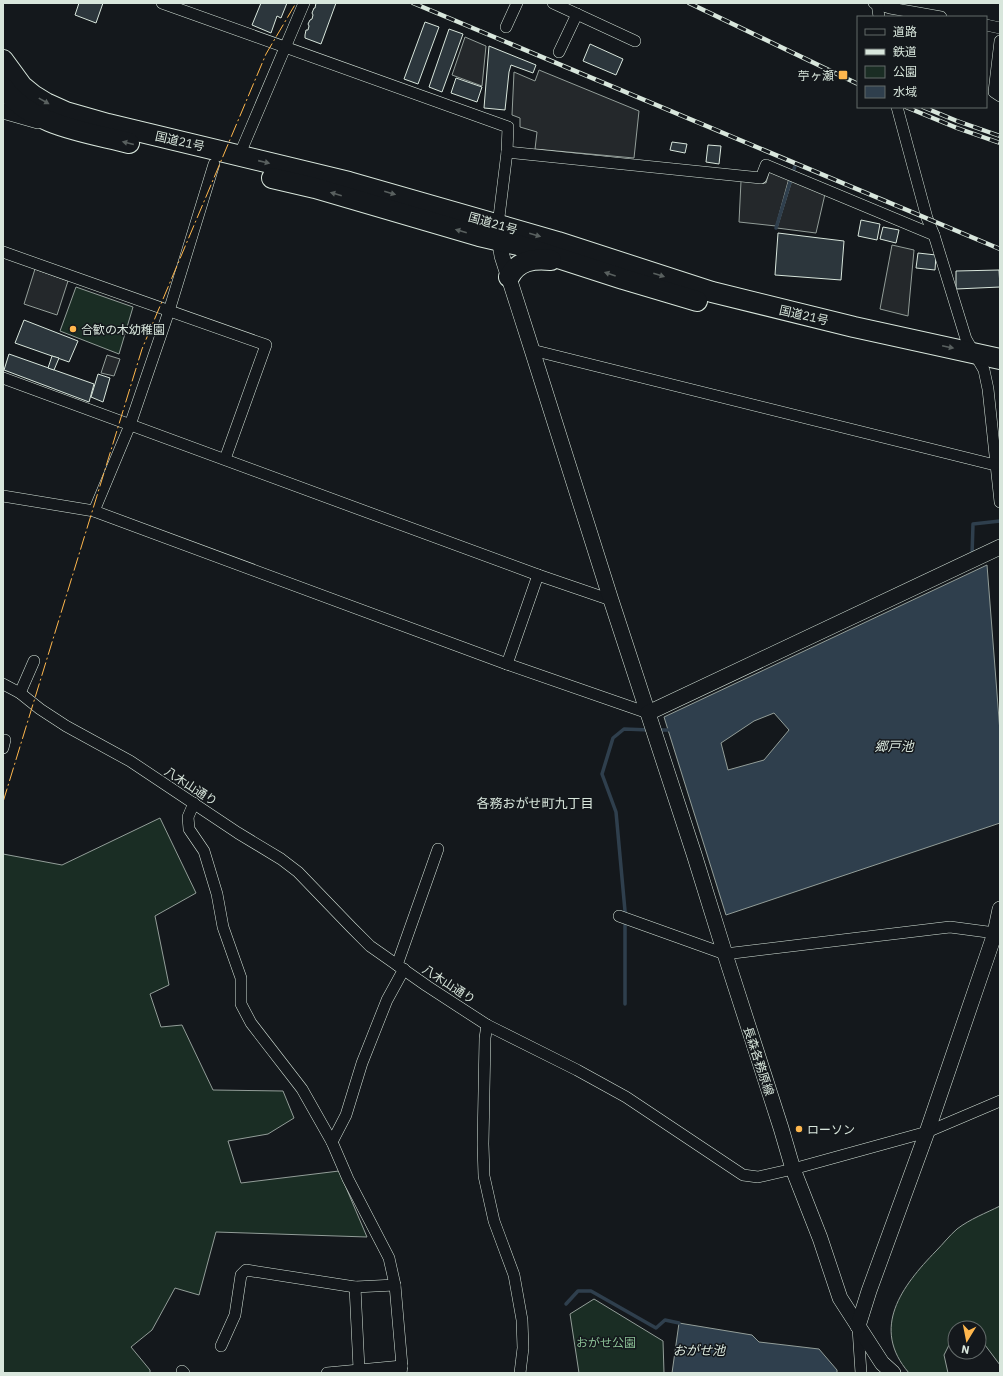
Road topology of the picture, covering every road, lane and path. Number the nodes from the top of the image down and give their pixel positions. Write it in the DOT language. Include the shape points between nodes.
graph roads {
  1 [pos="162,3"];
  2 [pos="304,3"];
  3 [pos="517,3"];
  4 [pos="553,3"];
  5 [pos="876,3"];
  6 [pos="577,14"];
  7 [pos="879,16"];
  8 [pos="936,16"];
  9 [pos="987,25"];
  10 [pos="506,26"];
  11 [pos="1000,28"];
  12 [pos="635,41"];
  13 [pos="1000,42"];
  14 [pos="286,47"];
  15 [pos="559,52"];
  16 [pos="3,60"];
  17 [pos="7,79"];
  18 [pos="1000,96"];
  19 [pos="897,108"];
  20 [pos="3,111"];
  21 [pos="51,122"];
  22 [pos="507,152"];
  23 [pos="239,156"];
  24 [pos="214,164"];
  25 [pos="498,232"];
  26 [pos="934,235"];
  27 [pos="3,252"];
  28 [pos="579,264"];
  29 [pos="509,277"];
  30 [pos="169,311"];
  31 [pos="532,350"];
  32 [pos="974,353"];
  33 [pos="995,368"];
  34 [pos="3,378"];
  35 [pos="130,424"];
  36 [pos="225,459"];
  37 [pos="995,465"];
  38 [pos="3,496"];
  39 [pos="1000,502"];
  40 [pos="94,511"];
  41 [pos="1000,547"];
  42 [pos="538,575"];
  43 [pos="611,600"];
  44 [pos="34,662"];
  45 [pos="507,664"];
  46 [pos="3,684"];
  47 [pos="20,693"];
  48 [pos="651,724"];
  49 [pos="3,740"];
  50 [pos="3,748"];
  51 [pos="194,803"];
  52 [pos="438,849"];
  53 [pos="1000,910"];
  54 [pos="619,916"];
  55 [pos="997,932"];
  56 [pos="724,954"];
  57 [pos="401,967"];
  58 [pos="487,1024"];
  59 [pos="1000,1101"];
  60 [pos="926,1132"];
  61 [pos="332,1142"];
  62 [pos="793,1169"];
  63 [pos="395,1284"];
  64 [pos="355,1287"];
  65 [pos="858,1326"];
  66 [pos="221,1346"];
  67 [pos="359,1369"];
  68 [pos="402,1369"];
  69 [pos="327,1373"];
  70 [pos="520,1373"];
  71 [pos="862,1373"];
  72 [pos="893,1373"];
  1 -- 14 [label="street"];
  2 -- 14 [label="street"];
  3 -- 10 [label="street"];
  4 -- 6 [label="street"];
  5 -- 7 [label="street"];
  5 -- 8 [label="street"];
  6 -- 12 [label="street"];
  6 -- 15 [label="street"];
  9 -- 11 [label="street"];
  13 -- 18 [label="street" via="994,92"];
  14 -- 22 [label="street" via="508,127"];
  14 -- 23 [label="street"];
  16 -- 17 [label="highway, 国道21号"];
  17 -- 21 [label="highway, 国道21号" via="27,111"];
  17 -- 23 [label="highway, 国道21号, one-way" via="66,112"];
  19 -- 26 [label="street" via="927,218"];
  20 -- 21 [label="main road" via="39,122"];
  24 -- 21 [label="highway, 国道21号, one-way" via="83,133"];
  22 -- 25 [label="street"];
  22 -- 26 [label="street" via="761,178 766,166"];
  23 -- 25 [label="highway, 国道21号, one-way" via="349,182"];
  25 -- 24 [label="highway, 国道21号, one-way" via="472,234 315,188"];
  24 -- 30 [label="street"];
  25 -- 28 [label="highway, 国道21号"];
  25 -- 29 [label="main road, 長森各務原線"];
  25 -- 32 [label="highway, 国道21号, one-way" via="558,242 712,292"];
  26 -- 32 [label="street" via="966,339"];
  27 -- 30 [label="street"];
  28 -- 29 [label="highway" via="539,258 526,261 512,271"];
  33 -- 28 [label="highway, 国道21号, one-way" via="750,316"];
  29 -- 31 [label="main road, 長森各務原線"];
  30 -- 35 [label="street"];
  30 -- 36 [label="street" via="266,345"];
  31 -- 37 [label="street"];
  31 -- 43 [label="main road, 長森各務原線"];
  32 -- 33 [label="highway, 国道21号"];
  33 -- 37 [label="street" via="988,389"];
  34 -- 35 [label="street"];
  35 -- 36 [label="street"];
  35 -- 40 [label="street"];
  36 -- 42 [label="street"];
  37 -- 39 [label="street"];
  38 -- 40 [label="street"];
  40 -- 45 [label="street"];
  41 -- 48 [label="main road"];
  42 -- 43 [label="street"];
  42 -- 45 [label="street"];
  43 -- 48 [label="main road, 長森各務原線"];
  44 -- 47 [label="street"];
  45 -- 48 [label="street"];
  46 -- 47 [label="street, 八木山通り"];
  47 -- 51 [label="street, 八木山通り" via="66,726 130,761"];
  48 -- 56 [label="main road, 長森各務原線"];
  49 -- 50 [label="street"];
  51 -- 57 [label="street, 八木山通り" via="293,868 370,946"];
  51 -- 61 [label="street" via="188,816 189,829 204,851 211,872 223,926 240,978 241,1004 251,1023 302,1089"];
  52 -- 57 [label="street"];
  53 -- 55 [label="main road"];
  54 -- 56 [label="street"];
  55 -- 56 [label="street" via="950,927"];
  55 -- 60 [label="main road"];
  56 -- 62 [label="main road, 長森各務原線"];
  57 -- 58 [label="street, 八木山通り"];
  57 -- 61 [label="street" via="362,1063 346,1115"];
  58 -- 62 [label="street, 八木山通り" via="577,1070 637,1105 743,1175 758,1177"];
  58 -- 70 [label="street" via="484,1176 494,1221 514,1275 522,1320 523,1348"];
  59 -- 60 [label="street, 八木山通り"];
  60 -- 62 [label="street, 八木山通り"];
  60 -- 65 [label="main road"];
  61 -- 63 [label="street" via="389,1258"];
  62 -- 65 [label="main road, 長森各務原線" via="840,1298"];
  63 -- 64 [label="street"];
  63 -- 68 [label="street"];
  64 -- 66 [label="street" via="246,1270 242,1275 235,1315"];
  64 -- 67 [label="street"];
  65 -- 71 [label="street"];
  65 -- 72 [label="main road, 長森各務原線" via="882,1363"];
  67 -- 68 [label="street"];
  67 -- 69 [label="street"];
}
